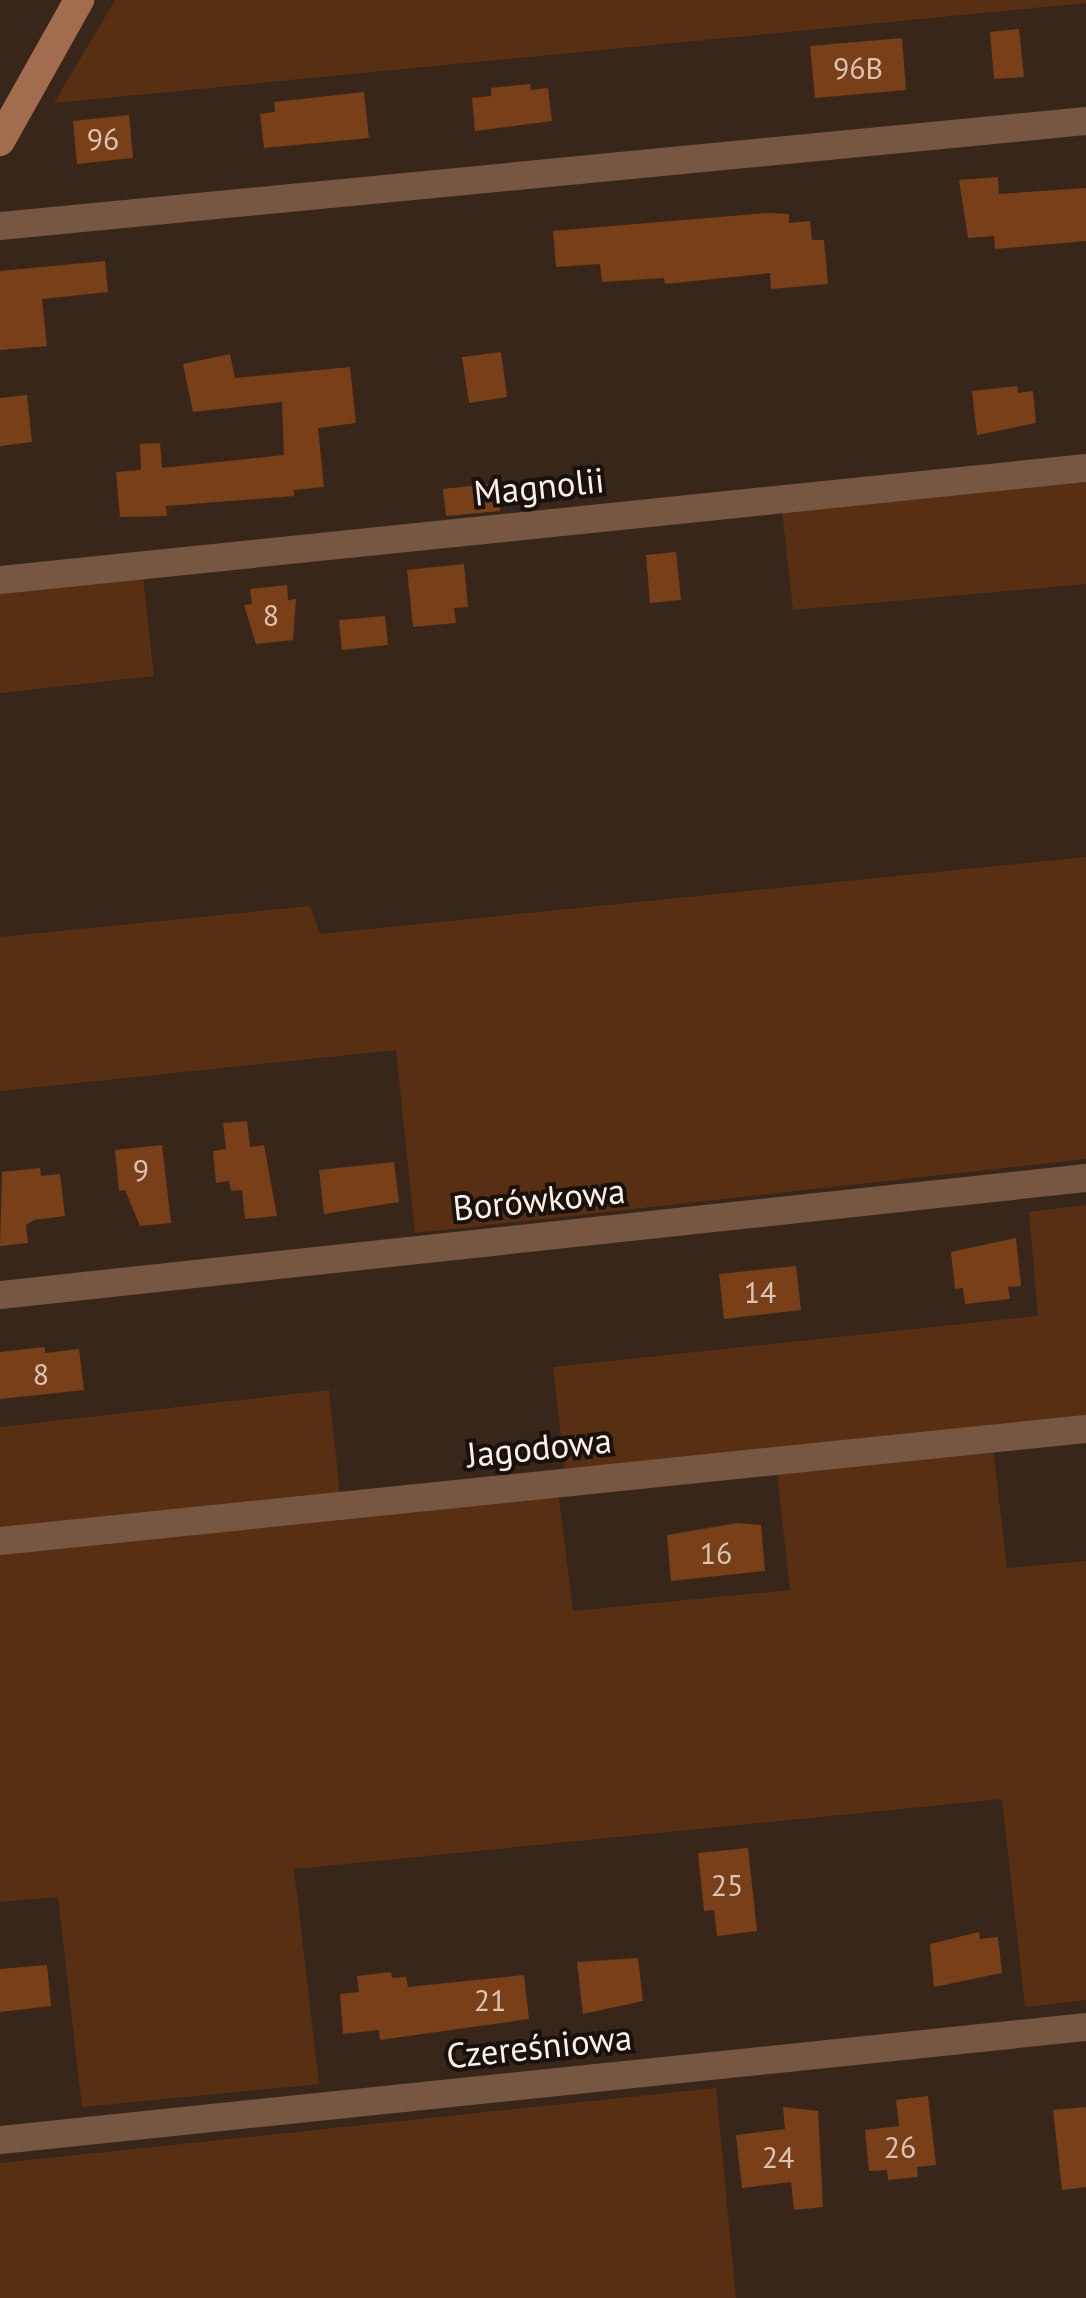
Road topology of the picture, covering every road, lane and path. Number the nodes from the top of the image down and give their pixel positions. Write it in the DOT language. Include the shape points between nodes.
graph roads {
  1 [pos="79,0"];
  2 [pos="1086,121"];
  3 [pos="0,141"];
  4 [pos="0,226"];
  5 [pos="1086,468"];
  6 [pos="0,580"];
  7 [pos="1086,1178"];
  8 [pos="0,1295"];
  9 [pos="1086,1429"];
  10 [pos="0,1540"];
  11 [pos="1086,2028"];
  12 [pos="0,2140"];
  1 -- 3 [label="street"];
  2 -- 4 [label="street"];
  5 -- 6 [label="street, Magnolii"];
  7 -- 8 [label="street, Borówkowa"];
  9 -- 10 [label="street, Jagodowa"];
  11 -- 12 [label="street, Czereśniowa"];
}
